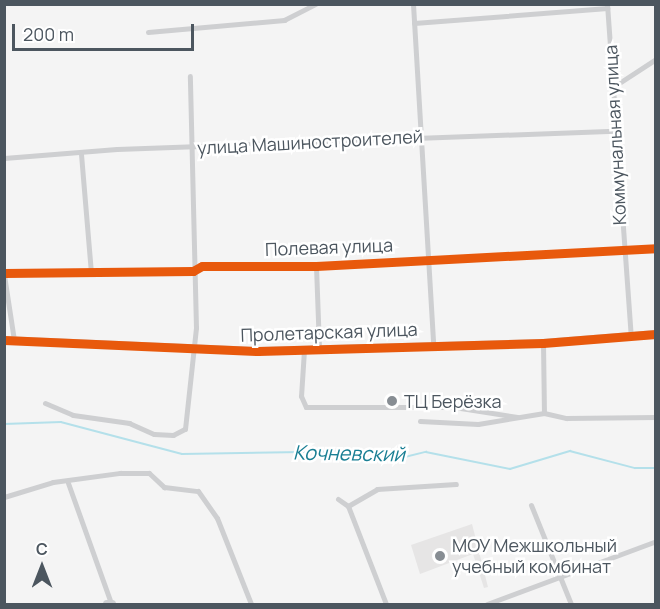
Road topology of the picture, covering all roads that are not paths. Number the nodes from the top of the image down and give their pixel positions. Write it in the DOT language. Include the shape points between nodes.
graph roads {
  1 [pos="315,4"];
  2 [pos="412,4"];
  3 [pos="520,4"];
  4 [pos="607,6"];
  5 [pos="520,14"];
  6 [pos="414,23"];
  7 [pos="148,32"];
  8 [pos="656,58"];
  9 [pos="190,76"];
  10 [pos="613,87"];
  11 [pos="615,131"];
  12 [pos="421,137"];
  13 [pos="191,147"];
  14 [pos="81,154"];
  15 [pos="4,158"];
  16 [pos="656,248"];
  17 [pos="622,250"];
  18 [pos="427,259"];
  19 [pos="316,266"];
  20 [pos="193,271"];
  21 [pos="91,272"];
  22 [pos="4,274"];
  23 [pos="656,334"];
  24 [pos="631,337"];
  25 [pos="4,340"];
  26 [pos="14,340"];
  27 [pos="543,343"];
  28 [pos="433,345"];
  29 [pos="319,346"];
  30 [pos="304,350"];
  31 [pos="191,352"];
  32 [pos="45,402"];
  33 [pos="544,413"];
  34 [pos="517,417"];
  35 [pos="656,417"];
  36 [pos="420,421"];
  37 [pos="68,483"];
  38 [pos="456,484"];
  39 [pos="4,497"];
  40 [pos="338,499"];
  41 [pos="531,505"];
  42 [pos="348,506"];
  43 [pos="656,542"];
  44 [pos="560,578"];
  45 [pos="110,604"];
  46 [pos="251,604"];
  47 [pos="386,604"];
  48 [pos="487,604"];
  49 [pos="571,604"];
  1 -- 7 [label="street" via="284,20"];
  2 -- 6 [label="street"];
  3 -- 5 [label="street"];
  4 -- 5 [label="street"];
  4 -- 10 [label="street, Коммунальная улица"];
  5 -- 6 [label="street"];
  6 -- 12 [label="street"];
  8 -- 10 [label="street"];
  9 -- 13 [label="street"];
  10 -- 11 [label="street, Коммунальная улица"];
  11 -- 12 [label="street, улица Машиностроителей"];
  11 -- 17 [label="street, Коммунальная улица"];
  12 -- 13 [label="street, улица Машиностроителей"];
  12 -- 18 [label="street"];
  13 -- 14 [label="street, улица Машиностроителей"];
  13 -- 20 [label="street"];
  14 -- 15 [label="street, улица Машиностроителей"];
  14 -- 21 [label="street"];
  16 -- 17 [label="street, Полевая улица"];
  17 -- 18 [label="street, Полевая улица"];
  17 -- 24 [label="street, Коммунальная улица"];
  18 -- 19 [label="street, Полевая улица"];
  18 -- 28 [label="street"];
  19 -- 20 [label="street, Полевая улица" via="202,266"];
  19 -- 29 [label="street"];
  20 -- 21 [label="street, Полевая улица"];
  20 -- 31 [label="street" via="196,328"];
  21 -- 22 [label="street, Полевая улица"];
  22 -- 26 [label="street"];
  23 -- 24 [label="street, Пролетарская улица"];
  24 -- 27 [label="street, Пролетарская улица"];
  25 -- 26 [label="street, Пролетарская улица"];
  26 -- 31 [label="street, Пролетарская улица"];
  27 -- 28 [label="street, Пролетарская улица"];
  27 -- 33 [label="street"];
  28 -- 29 [label="street, Пролетарская улица"];
  29 -- 30 [label="street, Пролетарская улица"];
  30 -- 31 [label="street, Пролетарская улица"];
  30 -- 34 [label="street" via="300,355 306,407 454,407"];
  31 -- 32 [label="street" via="185,429 173,435 154,434 129,423 73,415"];
  33 -- 34 [label="street"];
  33 -- 35 [label="street" via="566,418"];
  34 -- 36 [label="street" via="478,424"];
  37 -- 39 [label="street" via="53,482"];
  37 -- 45 [label="street"];
  37 -- 46 [label="street" via="86,476 149,473 164,487 198,491 206,498"];
  38 -- 42 [label="street" via="377,489"];
  40 -- 42 [label="street"];
  41 -- 44 [label="street"];
  42 -- 47 [label="street"];
  43 -- 44 [label="street"];
  44 -- 48 [label="street"];
  44 -- 49 [label="street"];
}
